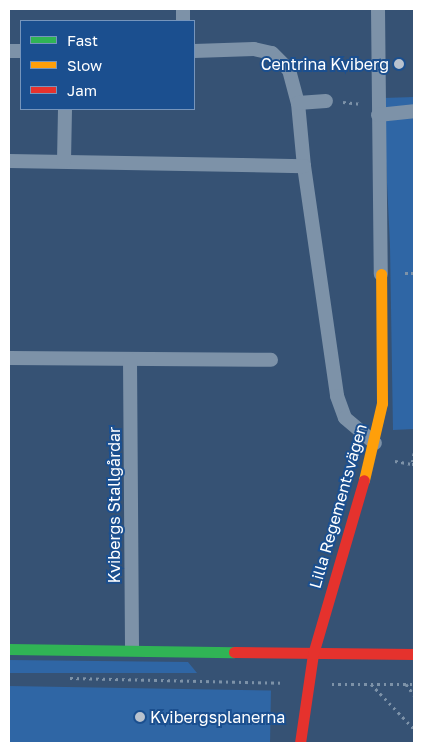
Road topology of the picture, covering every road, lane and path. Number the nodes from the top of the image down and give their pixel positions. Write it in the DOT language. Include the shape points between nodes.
graph roads {
  1 [pos="378,9"];
  2 [pos="195,51"];
  3 [pos="326,101"];
  4 [pos="298,103"];
  5 [pos="65,110"];
  6 [pos="378,110"];
  7 [pos="414,111"];
  8 [pos="9,161"];
  9 [pos="64,161"];
  10 [pos="304,166"];
  11 [pos="381,274"];
  12 [pos="9,358"];
  13 [pos="130,360"];
  14 [pos="271,360"];
  15 [pos="375,443"];
  16 [pos="414,453"];
  17 [pos="414,464"];
  18 [pos="9,649"];
  19 [pos="132,649"];
  20 [pos="313,654"];
  21 [pos="414,654"];
  22 [pos="68,678"];
  23 [pos="224,681"];
  24 [pos="371,683"];
  25 [pos="406,684"];
  26 [pos="414,695"];
  27 [pos="414,728"];
  28 [pos="300,743"];
  1 -- 6 [label="lane"];
  2 -- 4 [label="lane" via="254,49 272,53 289,70"];
  3 -- 4 [label="lane"];
  3 -- 6 [label="path"];
  4 -- 10 [label="lane"];
  5 -- 9 [label="lane"];
  6 -- 7 [label="lane"];
  6 -- 11 [label="lane"];
  8 -- 9 [label="lane"];
  9 -- 10 [label="lane"];
  10 -- 15 [label="lane" via="337,396 345,418"];
  11 -- 15 [label="street, Lilla Regementsvägen" via="382,403"];
  12 -- 13 [label="lane"];
  13 -- 14 [label="lane"];
  13 -- 19 [label="lane, Kvibergs Stallgårdar"];
  15 -- 20 [label="street, Lilla Regementsvägen"];
  16 -- 17 [label="path"];
  18 -- 19 [label="street"];
  19 -- 20 [label="street"];
  20 -- 21 [label="street"];
  20 -- 28 [label="street, Lilla Regementsvägen"];
  22 -- 23 [label="path"];
  24 -- 27 [label="path"];
  25 -- 26 [label="path"];
}
